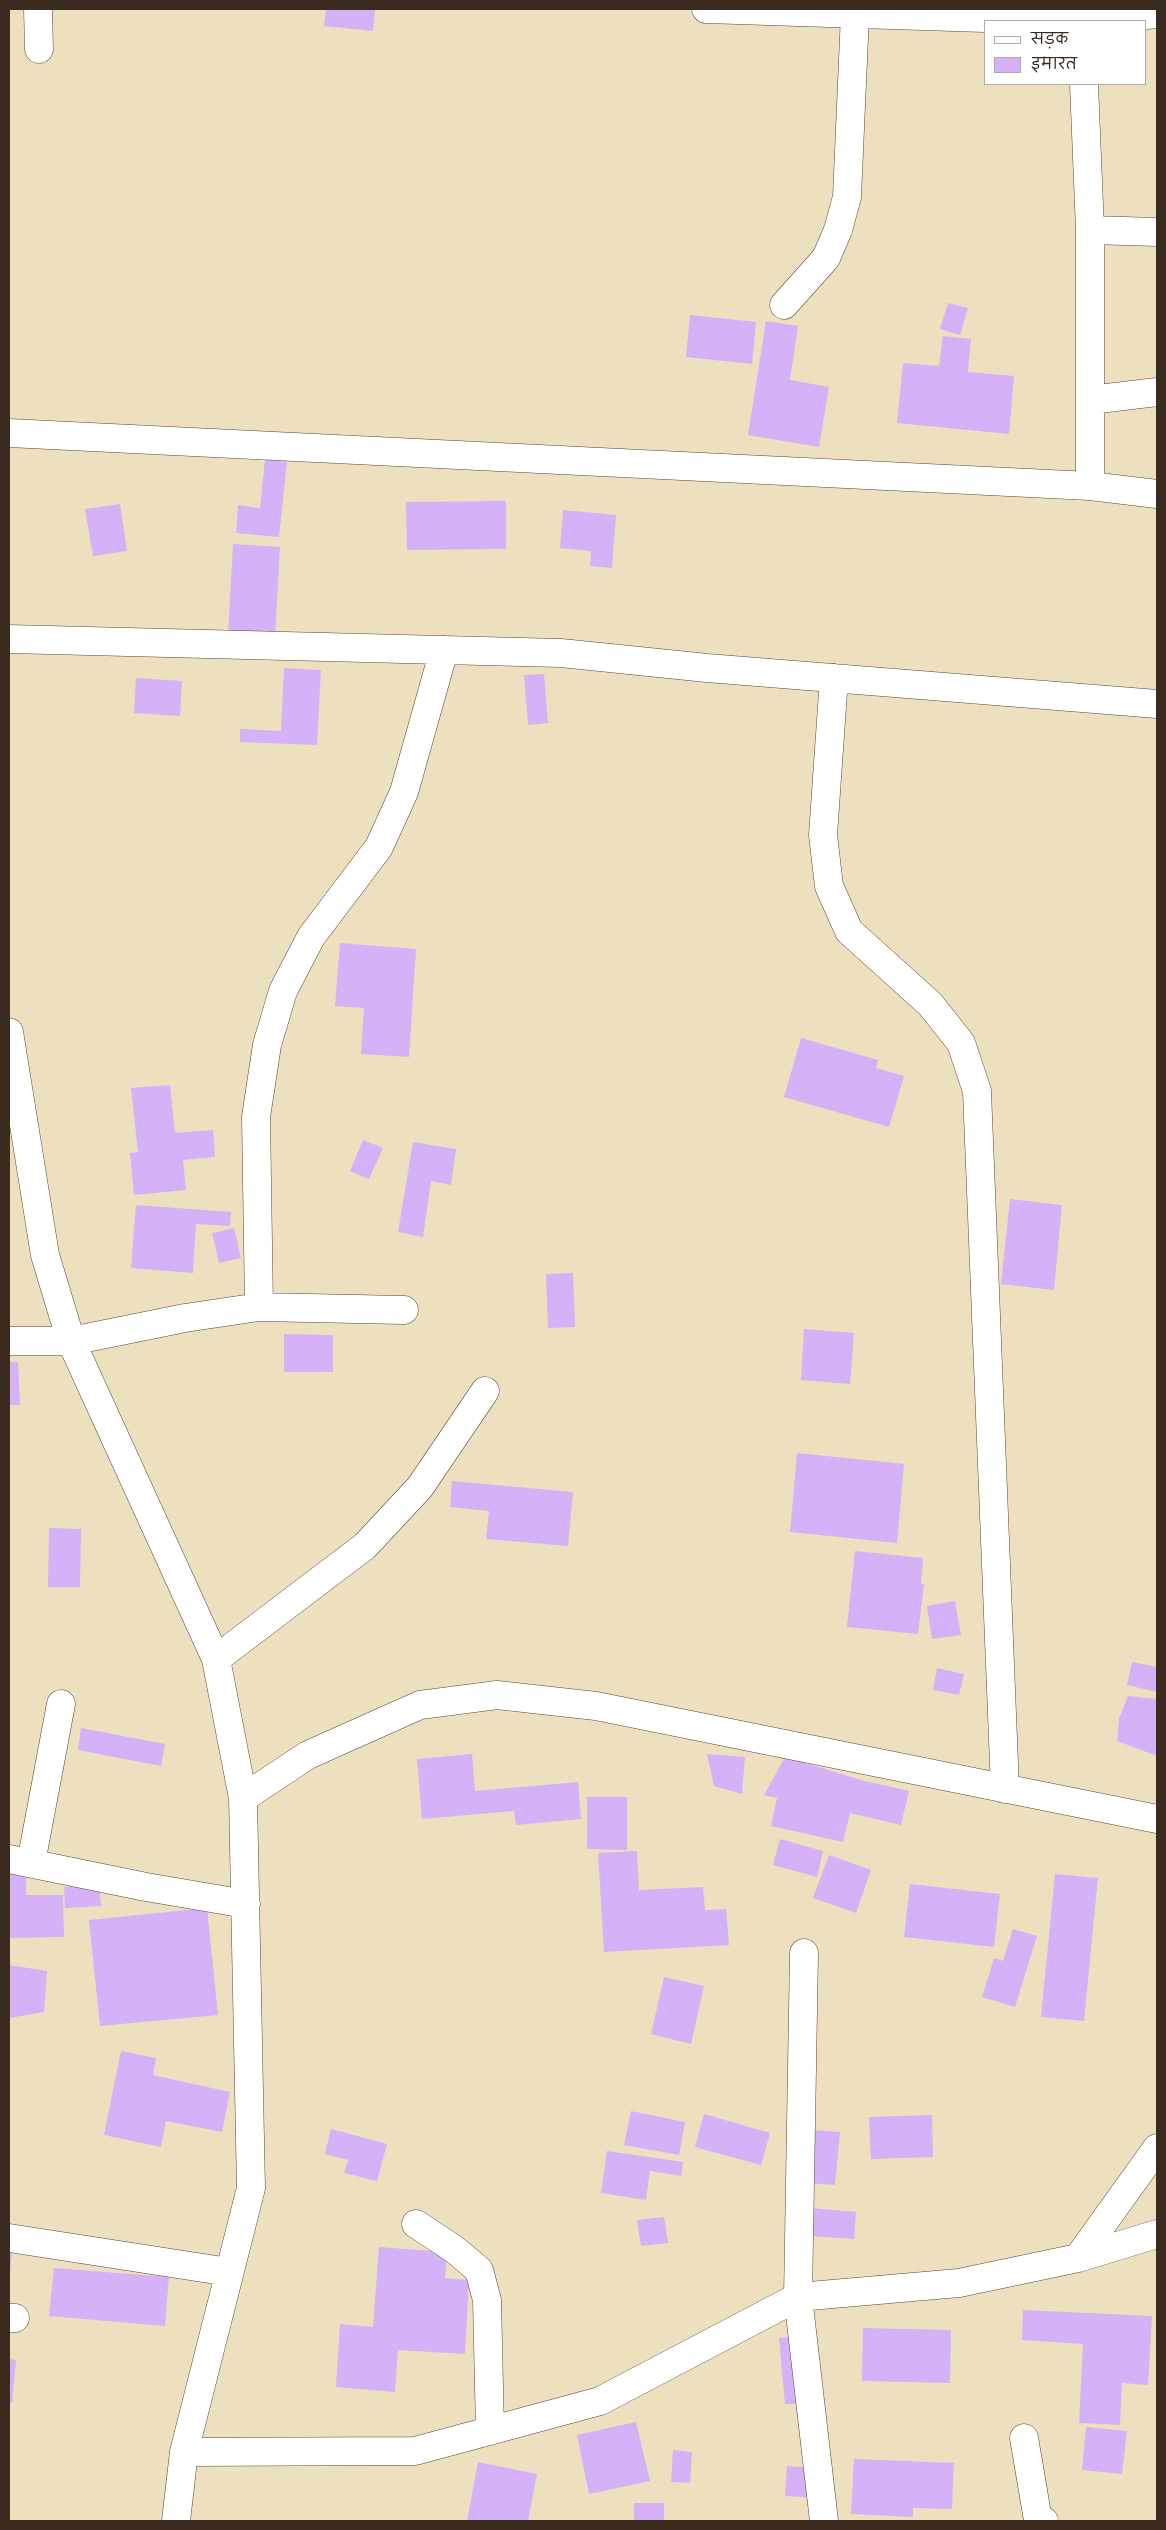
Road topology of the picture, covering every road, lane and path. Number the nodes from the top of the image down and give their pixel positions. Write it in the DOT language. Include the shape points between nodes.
graph roads {
  1 [pos="38,9"];
  2 [pos="706,9"];
  3 [pos="855,14"];
  4 [pos="989,14"];
  5 [pos="1157,14"];
  6 [pos="1064,20"];
  7 [pos="1093,20"];
  8 [pos="39,50"];
  9 [pos="1084,85"];
  10 [pos="1090,230"];
  11 [pos="1157,232"];
  12 [pos="784,304"];
  13 [pos="1157,392"];
  14 [pos="1090,400"];
  15 [pos="9,433"];
  16 [pos="1090,486"];
  17 [pos="1157,494"];
  18 [pos="9,639"];
  19 [pos="444,650"];
  20 [pos="834,678"];
  21 [pos="1157,704"];
  22 [pos="9,1032"];
  23 [pos="259,1307"];
  24 [pos="404,1310"];
  25 [pos="9,1341"];
  26 [pos="71,1341"];
  27 [pos="485,1391"];
  28 [pos="216,1659"];
  29 [pos="61,1704"];
  30 [pos="1005,1788"];
  31 [pos="243,1798"];
  32 [pos="1157,1820"];
  33 [pos="20,1861"];
  34 [pos="246,1904"];
  35 [pos="804,1953"];
  36 [pos="1157,2148"];
  37 [pos="416,2224"];
  38 [pos="1157,2234"];
  39 [pos="9,2238"];
  40 [pos="1078,2258"];
  41 [pos="229,2272"];
  42 [pos="798,2297"];
  43 [pos="490,2430"];
  44 [pos="1024,2438"];
  45 [pos="184,2452"];
  46 [pos="176,2521"];
  47 [pos="824,2521"];
  48 [pos="1044,2521"];
  1 -- 8 [label="street"];
  2 -- 3 [label="street"];
  3 -- 4 [label="street"];
  3 -- 12 [label="street" via="848,196 826,258"];
  4 -- 6 [label="street"];
  5 -- 7 [label="street"];
  9 -- 10 [label="street"];
  10 -- 11 [label="street"];
  10 -- 14 [label="street"];
  13 -- 14 [label="street"];
  14 -- 16 [label="street"];
  15 -- 16 [label="street"];
  16 -- 17 [label="street"];
  18 -- 19 [label="street"];
  19 -- 20 [label="street" via="561,653"];
  19 -- 23 [label="street" via="404,792 379,847 311,937 283,992 267,1045 256,1117"];
  20 -- 21 [label="street"];
  20 -- 30 [label="street" via="823,834 829,886 849,931 930,1004 961,1042 977,1091"];
  22 -- 26 [label="street" via="45,1255"];
  23 -- 24 [label="street"];
  23 -- 26 [label="street"];
  25 -- 26 [label="street"];
  26 -- 28 [label="street"];
  27 -- 28 [label="street" via="420,1487 365,1546"];
  28 -- 31 [label="street"];
  29 -- 33 [label="street"];
  30 -- 31 [label="street" via="596,1706 497,1695 420,1705 308,1755"];
  30 -- 32 [label="street"];
  31 -- 34 [label="street"];
  33 -- 34 [label="street"];
  34 -- 41 [label="street" via="251,2188"];
  35 -- 42 [label="street"];
  36 -- 40 [label="street"];
  37 -- 43 [label="street" via="479,2270 487,2300"];
  38 -- 40 [label="street"];
  39 -- 41 [label="street"];
  40 -- 42 [label="street" via="959,2283"];
  41 -- 45 [label="street"];
  42 -- 43 [label="street" via="600,2401"];
  42 -- 47 [label="street"];
  43 -- 45 [label="street" via="415,2451"];
  44 -- 48 [label="street" via="1038,2520"];
  45 -- 46 [label="street"];
}
